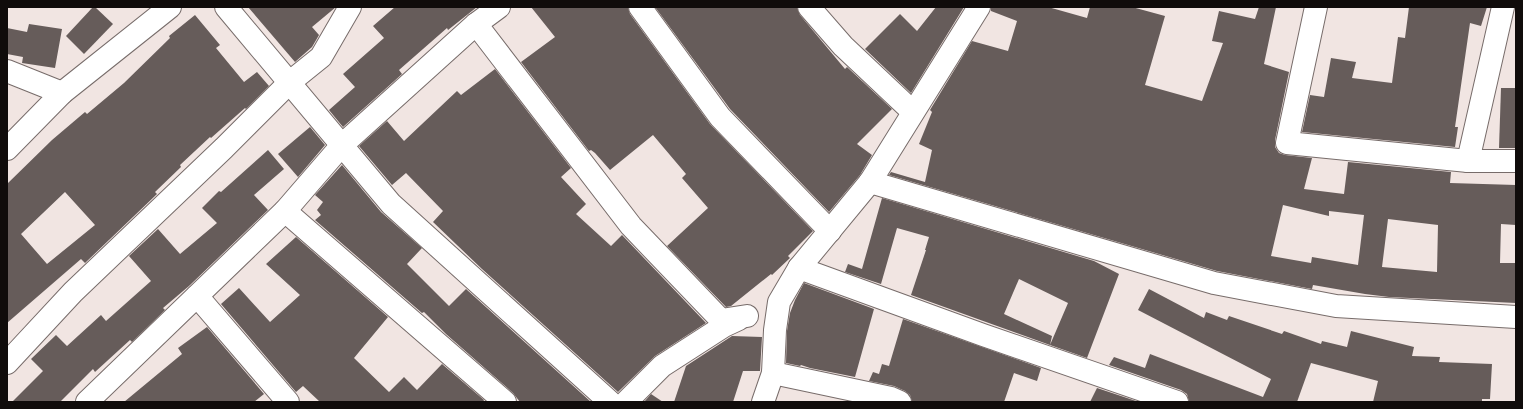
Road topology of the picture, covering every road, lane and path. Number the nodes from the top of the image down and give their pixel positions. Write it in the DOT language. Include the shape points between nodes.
graph roads {
  1 [pos="170,7"];
  2 [pos="226,7"];
  3 [pos="350,7"];
  4 [pos="499,7"];
  5 [pos="640,7"];
  6 [pos="809,7"];
  7 [pos="978,7"];
  8 [pos="1316,7"];
  9 [pos="1503,7"];
  10 [pos="476,24"];
  11 [pos="7,71"];
  12 [pos="290,82"];
  13 [pos="62,92"];
  14 [pos="913,112"];
  15 [pos="342,145"];
  16 [pos="7,149"];
  17 [pos="1468,160"];
  18 [pos="1516,161"];
  19 [pos="870,182"];
  20 [pos="286,211"];
  21 [pos="830,232"];
  22 [pos="799,268"];
  23 [pos="198,296"];
  24 [pos="779,302"];
  25 [pos="747,316"];
  26 [pos="1516,317"];
  27 [pos="7,363"];
  28 [pos="773,373"];
  29 [pos="92,400"];
  30 [pos="288,402"];
  31 [pos="505,402"];
  32 [pos="610,402"];
  33 [pos="626,402"];
  34 [pos="763,402"];
  35 [pos="900,402"];
  36 [pos="1177,402"];
  1 -- 13 [label="street"];
  2 -- 12 [label="street"];
  3 -- 12 [label="street" via="321,56"];
  4 -- 10 [label="street"];
  5 -- 21 [label="street" via="720,117"];
  6 -- 14 [label="street" via="842,46"];
  7 -- 14 [label="street"];
  8 -- 17 [label="street" via="1287,143"];
  9 -- 17 [label="street"];
  10 -- 15 [label="street"];
  10 -- 25 [label="street" via="641,236 720,320"];
  11 -- 13 [label="street"];
  12 -- 15 [label="street"];
  12 -- 27 [label="street" via="73,292"];
  13 -- 16 [label="street"];
  14 -- 19 [label="street"];
  15 -- 20 [label="street"];
  15 -- 32 [label="street" via="390,204"];
  17 -- 18 [label="street"];
  19 -- 21 [label="street"];
  19 -- 26 [label="street" via="1214,283 1336,306"];
  20 -- 23 [label="street"];
  20 -- 31 [label="street"];
  21 -- 22 [label="street"];
  22 -- 24 [label="street"];
  22 -- 36 [label="street"];
  23 -- 29 [label="street"];
  23 -- 30 [label="street"];
  24 -- 25 [label="street"];
  24 -- 28 [label="street"];
  25 -- 33 [label="street" via="724,326 662,366"];
  28 -- 34 [label="street"];
  28 -- 35 [label="street"];
}
